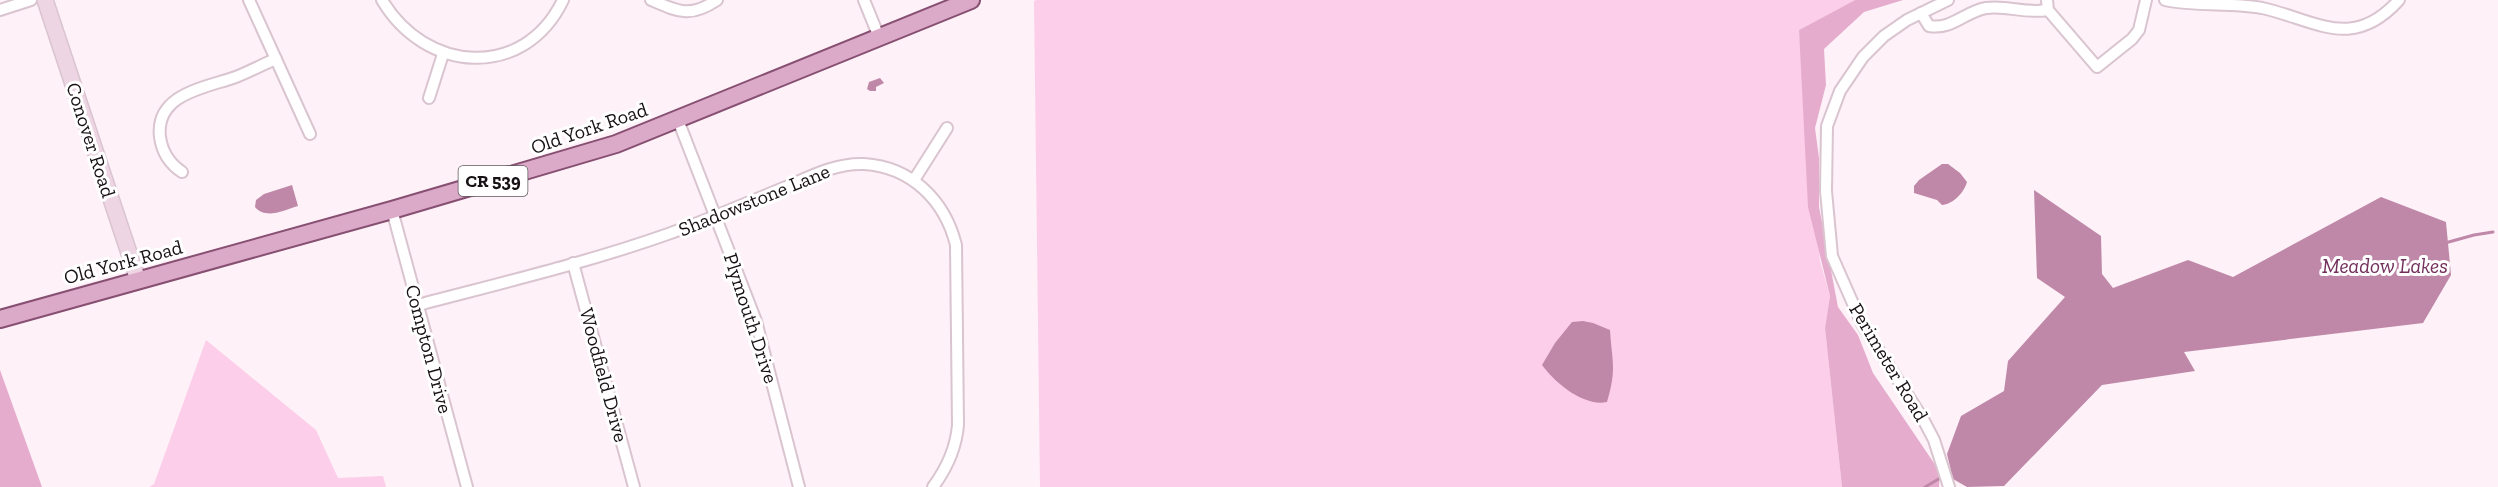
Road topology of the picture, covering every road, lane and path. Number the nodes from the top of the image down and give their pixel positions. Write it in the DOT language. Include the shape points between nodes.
graph roads {
  1 [pos="31,0"];
  2 [pos="45,0"];
  3 [pos="249,0"];
  4 [pos="382,0"];
  5 [pos="563,0"];
  6 [pos="651,0"];
  7 [pos="717,0"];
  8 [pos="864,0"];
  9 [pos="971,0"];
  10 [pos="1948,0"];
  11 [pos="2146,0"];
  12 [pos="2165,0"];
  13 [pos="2399,0"];
  14 [pos="2047,5"];
  15 [pos="0,10"];
  16 [pos="1921,13"];
  17 [pos="879,37"];
  18 [pos="443,54"];
  19 [pos="276,59"];
  20 [pos="429,98"];
  21 [pos="678,120"];
  22 [pos="947,128"];
  23 [pos="310,134"];
  24 [pos="182,172"];
  25 [pos="914,180"];
  26 [pos="392,210"];
  27 [pos="716,215"];
  28 [pos="573,263"];
  29 [pos="138,280"];
  30 [pos="418,305"];
  31 [pos="0,319"];
  32 [pos="1948,484"];
  33 [pos="467,487"];
  34 [pos="633,487"];
  35 [pos="799,487"];
  36 [pos="933,487"];
  1 -- 15 [label="street"];
  2 -- 29 [label="street, Conover Road"];
  3 -- 19 [label="street"];
  4 -- 18 [label="street" via="410,35"];
  5 -- 18 [label="street" via="544,28 516,48 479,58"];
  6 -- 7 [label="street" via="694,13"];
  8 -- 17 [label="street"];
  9 -- 17 [label="main road, Old York Road / CR 539"];
  10 -- 16 [label="street, Perimeter Road"];
  11 -- 14 [label="street" via="2139,30 2097,68"];
  12 -- 13 [label="street" via="2262,8 2335,30 2348,30 2378,18"];
  14 -- 16 [label="street" via="2031,13 1986,9 1941,28 1929,26"];
  16 -- 32 [label="street, Perimeter Road" via="1884,36 1863,57 1840,91 1827,126 1826,191 1836,266 1862,324 1923,419"];
  17 -- 21 [label="main road, Old York Road / CR 539"];
  18 -- 20 [label="street"];
  19 -- 23 [label="street"];
  19 -- 24 [label="street" via="184,94 171,105 161,124 160,138 170,161"];
  21 -- 26 [label="main road, Old York Road / CR 539" via="605,147"];
  21 -- 27 [label="street, Plymouth Drive"];
  22 -- 25 [label="street"];
  25 -- 27 [label="street, Shadowstone Lane" via="866,164 834,167"];
  25 -- 36 [label="street, Shadowstone Lane" via="943,211 953,233 956,253 958,426 949,462"];
  26 -- 29 [label="main road, Old York Road / CR 539"];
  26 -- 30 [label="street, Compton Drive"];
  27 -- 28 [label="street, Shadowstone Lane" via="666,235"];
  27 -- 35 [label="street, Plymouth Drive" via="756,321"];
  28 -- 30 [label="street, Shadowstone Lane"];
  28 -- 34 [label="street, Woodfield Drive"];
  29 -- 31 [label="main road, Old York Road / CR 539"];
  30 -- 33 [label="street, Compton Drive"];
}
